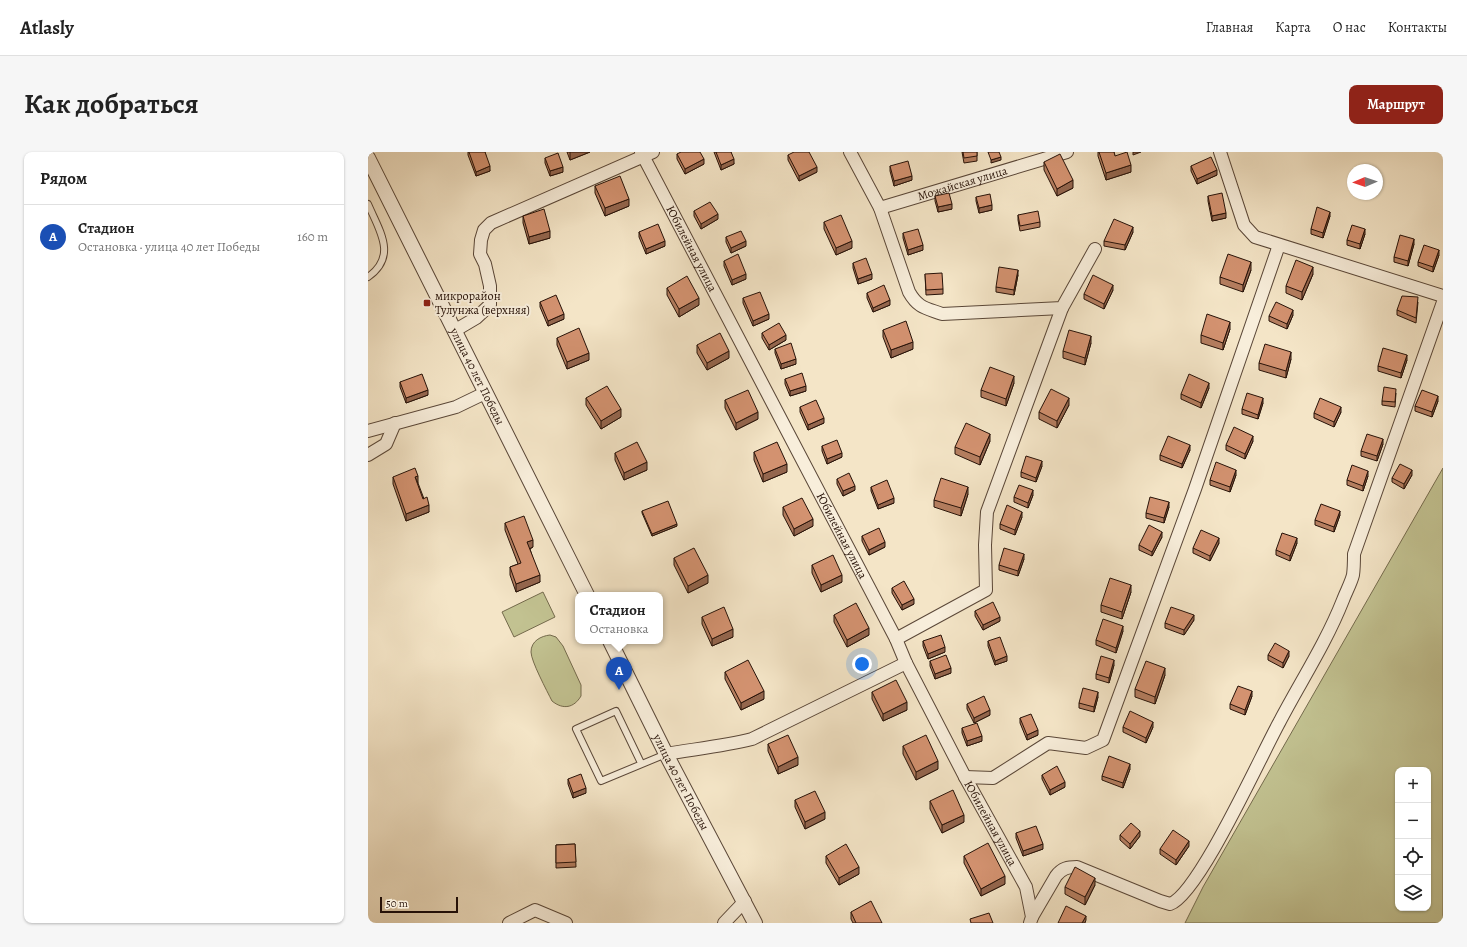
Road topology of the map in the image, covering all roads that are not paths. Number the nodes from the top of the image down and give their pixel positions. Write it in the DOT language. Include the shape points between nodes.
graph roads {
  1 [pos="850,152"];
  2 [pos="1067,152"];
  3 [pos="1220,152"];
  4 [pos="646,154"];
  5 [pos="1038,156"];
  6 [pos="369,164"];
  7 [pos="368,204"];
  8 [pos="880,208"];
  9 [pos="1279,245"];
  10 [pos="1095,249"];
  11 [pos="368,277"];
  12 [pos="1443,296"];
  13 [pos="1443,302"];
  14 [pos="1062,308"];
  15 [pos="454,331"];
  16 [pos="485,393"];
  17 [pos="395,423"];
  18 [pos="368,431"];
  19 [pos="368,455"];
  20 [pos="584,592"];
  21 [pos="896,640"];
  22 [pos="611,644"];
  23 [pos="906,663"];
  24 [pos="666,754"];
  25 [pos="641,764"];
  26 [pos="965,778"];
  27 [pos="745,901"];
  28 [pos="1031,920"];
  29 [pos="509,923"];
  30 [pos="566,923"];
  31 [pos="724,923"];
  32 [pos="755,923"];
  1 -- 8 [label="street"];
  2 -- 5 [label="street, Можайская улица"];
  3 -- 9 [label="street" via="1244,225 1255,237"];
  4 -- 15 [label="street" via="491,223 484,230 480,254 490,286 490,306"];
  4 -- 21 [label="street, Юбилейная улица"];
  5 -- 8 [label="street, Можайская улица"];
  6 -- 15 [label="street, улица 40 лет Победы"];
  7 -- 11 [label="lane" via="384,244 380,266"];
  8 -- 14 [label="street" via="909,292 914,301 924,307 942,314"];
  9 -- 12 [label="street"];
  9 -- 26 [label="street" via="1195,489 1103,740 1086,748 1048,743 993,778"];
  10 -- 14 [label="street"];
  13 -- 28 [label="street" via="1354,554 1353,575 1342,602 1242,798 1194,879 1179,899 1170,904 1077,867 1068,867 1056,876"];
  14 -- 21 [label="street" via="987,512 986,590"];
  15 -- 16 [label="street, улица 40 лет Победы"];
  16 -- 17 [label="street" via="456,407"];
  16 -- 20 [label="street, улица 40 лет Победы"];
  17 -- 18 [label="street"];
  17 -- 19 [label="street" via="386,444"];
  21 -- 23 [label="street, Юбилейная улица"];
  22 -- 24 [label="street, улица 40 лет Победы"];
  23 -- 24 [label="street" via="752,739 730,745"];
  23 -- 26 [label="street, Юбилейная улица"];
  24 -- 25 [label="lane"];
  24 -- 27 [label="street, улица 40 лет Победы"];
  25 -- 25 [label="lane" via="616,711 576,729 600,781"];
  26 -- 28 [label="street, Юбилейная улица" via="1026,887"];
  27 -- 31 [label="street"];
  27 -- 32 [label="street, улица 40 лет Победы"];
  29 -- 30 [label="street" via="534,910"];
}
